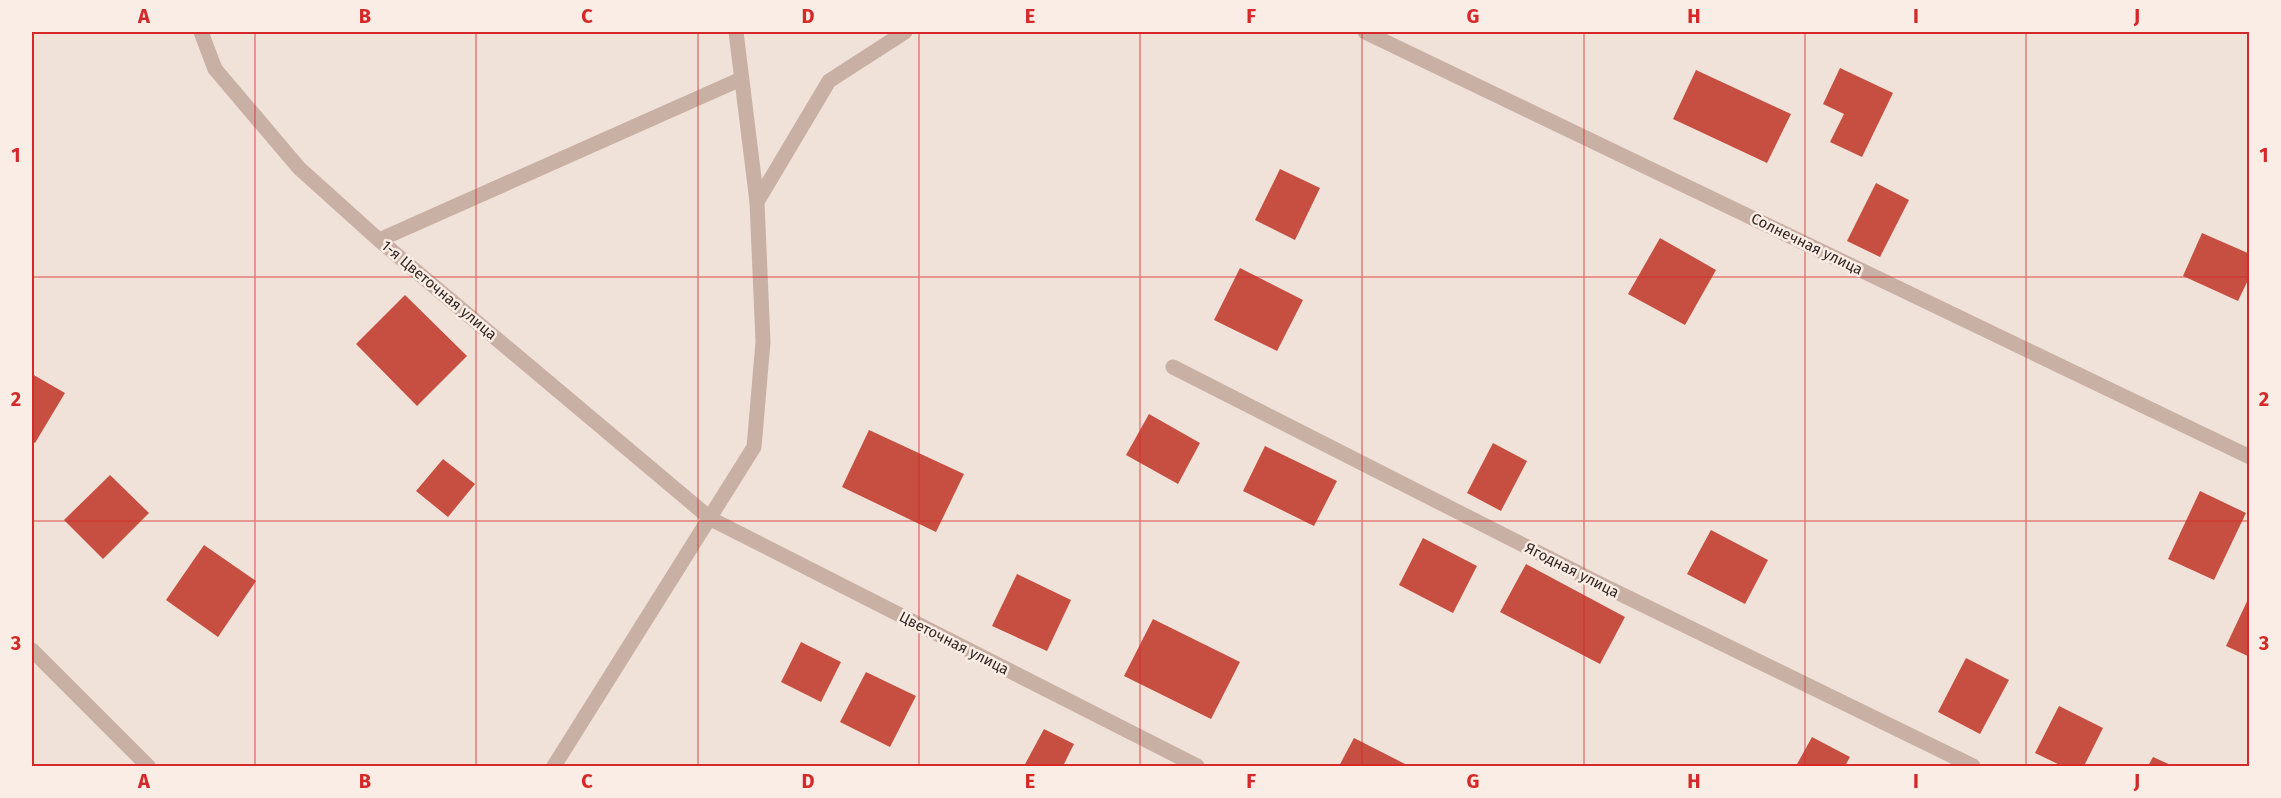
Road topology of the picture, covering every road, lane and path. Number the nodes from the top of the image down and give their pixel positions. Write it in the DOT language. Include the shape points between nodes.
graph roads {
  1 [pos="201,32"];
  2 [pos="736,32"];
  3 [pos="905,32"];
  4 [pos="1365,32"];
  5 [pos="741,79"];
  6 [pos="757,202"];
  7 [pos="379,240"];
  8 [pos="1173,367"];
  9 [pos="2250,457"];
  10 [pos="711,519"];
  11 [pos="32,650"];
  12 [pos="148,766"];
  13 [pos="554,766"];
  14 [pos="1197,766"];
  15 [pos="1973,766"];
  1 -- 7 [label="street, 1-я Цветочная улица" via="215,69 298,168"];
  2 -- 5 [label="street"];
  3 -- 6 [label="street" via="829,81"];
  4 -- 9 [label="street, Солнечная улица"];
  5 -- 6 [label="street"];
  5 -- 7 [label="street"];
  6 -- 10 [label="street" via="763,342 754,447"];
  7 -- 10 [label="street, 1-я Цветочная улица"];
  8 -- 15 [label="street, Ягодная улица" via="1604,587"];
  10 -- 13 [label="street"];
  10 -- 14 [label="street, Цветочная улица"];
  11 -- 12 [label="street"];
}
